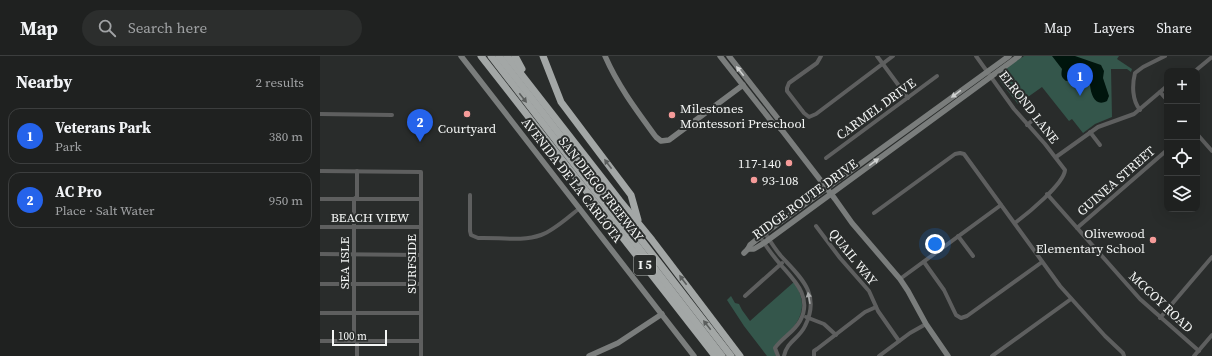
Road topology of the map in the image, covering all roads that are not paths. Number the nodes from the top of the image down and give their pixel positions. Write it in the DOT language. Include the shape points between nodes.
graph roads {
  1 [pos="461,56"];
  2 [pos="481,56"];
  3 [pos="491,56"];
  4 [pos="499,56"];
  5 [pos="507,56"];
  6 [pos="515,56"];
  7 [pos="543,56"];
  8 [pos="605,56"];
  9 [pos="720,56"];
  10 [pos="729,56"];
  11 [pos="821,56"];
  12 [pos="877,56"];
  13 [pos="893,56"];
  14 [pos="976,56"];
  15 [pos="1009,56"];
  16 [pos="1019,56"];
  17 [pos="1165,56"];
  18 [pos="1212,57"];
  19 [pos="883,64"];
  20 [pos="1199,68"];
  21 [pos="990,74"];
  22 [pos="937,76"];
  23 [pos="743,85"];
  24 [pos="752,85"];
  25 [pos="531,86"];
  26 [pos="1164,89"];
  27 [pos="1160,92"];
  28 [pos="1164,97"];
  29 [pos="908,98"];
  30 [pos="1140,110"];
  31 [pos="320,114"];
  32 [pos="392,115"];
  33 [pos="1039,115"];
  34 [pos="1027,125"];
  35 [pos="781,129"];
  36 [pos="1090,132"];
  37 [pos="1200,137"];
  38 [pos="1100,145"];
  39 [pos="1212,151"];
  40 [pos="1164,153"];
  41 [pos="1056,157"];
  42 [pos="826,158"];
  43 [pos="320,171"];
  44 [pos="357,171"];
  45 [pos="829,191"];
  46 [pos="470,194"];
  47 [pos="1048,194"];
  48 [pos="320,199"];
  49 [pos="354,199"];
  50 [pos="421,199"];
  51 [pos="1001,205"];
  52 [pos="580,208"];
  53 [pos="874,213"];
  54 [pos="639,223"];
  55 [pos="1015,223"];
  56 [pos="816,226"];
  57 [pos="320,227"];
  58 [pos="354,227"];
  59 [pos="421,227"];
  60 [pos="1077,228"];
  61 [pos="765,233"];
  62 [pos="958,236"];
  63 [pos="760,237"];
  64 [pos="769,239"];
  65 [pos="764,243"];
  66 [pos="320,254"];
  67 [pos="354,255"];
  68 [pos="421,255"];
  69 [pos="973,256"];
  70 [pos="1212,257"];
  71 [pos="785,260"];
  72 [pos="924,262"];
  73 [pos="1042,262"];
  74 [pos="780,264"];
  75 [pos="900,279"];
  76 [pos="320,284"];
  77 [pos="354,284"];
  78 [pos="421,284"];
  79 [pos="745,296"];
  80 [pos="1071,299"];
  81 [pos="876,307"];
  82 [pos="320,313"];
  83 [pos="354,313"];
  84 [pos="421,313"];
  85 [pos="662,314"];
  86 [pos="803,315"];
  87 [pos="808,317"];
  88 [pos="1160,318"];
  89 [pos="926,324"];
  90 [pos="836,335"];
  91 [pos="1212,335"];
  92 [pos="320,341"];
  93 [pos="357,341"];
  94 [pos="421,341"];
  95 [pos="899,341"];
  96 [pos="1199,351"];
  97 [pos="813,355"];
  98 [pos="357,356"];
  99 [pos="421,356"];
  100 [pos="589,356"];
  101 [pos="694,356"];
  102 [pos="715,356"];
  103 [pos="722,356"];
  104 [pos="731,356"];
  105 [pos="740,356"];
  106 [pos="778,356"];
  107 [pos="784,356"];
  108 [pos="879,356"];
  109 [pos="948,356"];
  110 [pos="992,356"];
  111 [pos="1124,356"];
  112 [pos="1194,356"];
  1 -- 52 [label="main road, AVENIDA DE LA CARLOTA"];
  2 -- 102 [label="highway, SAN DIEGO FREEWAY / I 5"];
  3 -- 103 [label="highway, one-way"];
  104 -- 4 [label="highway, one-way"];
  5 -- 25 [label="highway, SAN DIEGO FREEWAY / I 5"];
  6 -- 25 [label="highway"];
  54 -- 7 [label="highway, one-way" via="631,195 561,102"];
  8 -- 23 [label="main road" via="622,90 656,137 664,142"];
  9 -- 23 [label="main road"];
  24 -- 10 [label="main road, one-way"];
  11 -- 19 [label="street" via="817,63 789,83 787,88 809,117"];
  12 -- 19 [label="street"];
  13 -- 19 [label="street"];
  14 -- 21 [label="street, ELROND LANE"];
  15 -- 21 [label="main road, RIDGE ROUTE DRIVE"];
  16 -- 21 [label="main road, RIDGE ROUTE DRIVE"];
  17 -- 30 [label="street" via="1135,73 1134,97"];
  18 -- 20 [label="street"];
  19 -- 29 [label="street"];
  21 -- 34 [label="street, ELROND LANE"];
  21 -- 45 [label="main road, RIDGE ROUTE DRIVE"];
  22 -- 29 [label="street, CARMEL DRIVE"];
  23 -- 24 [label="main road"];
  23 -- 35 [label="main road" via="772,122"];
  24 -- 35 [label="main road" via="779,120"];
  25 -- 54 [label="highway, SAN DIEGO FREEWAY / I 5"];
  26 -- 27 [label="street"];
  27 -- 28 [label="street"];
  27 -- 30 [label="street"];
  29 -- 42 [label="street, CARMEL DRIVE"];
  30 -- 36 [label="street"];
  31 -- 32 [label="street"];
  33 -- 34 [label="street"];
  34 -- 41 [label="street, ELROND LANE"];
  35 -- 45 [label="main road"];
  36 -- 38 [label="street"];
  36 -- 41 [label="street"];
  37 -- 39 [label="street"];
  40 -- 60 [label="street, GUINEA STREET"];
  41 -- 47 [label="street, ELROND LANE" via="1065,170 1064,176"];
  43 -- 44 [label="street"];
  44 -- 49 [label="street, SEA ISLE" via="357,197"];
  44 -- 50 [label="street, SURFSIDE" via="421,172"];
  45 -- 61 [label="main road, RIDGE ROUTE DRIVE"];
  45 -- 64 [label="main road, RIDGE ROUTE DRIVE"];
  45 -- 75 [label="main road" via="852,223"];
  46 -- 52 [label="street" via="470,231 471,235 478,238 539,236"];
  47 -- 55 [label="street"];
  47 -- 60 [label="street, MCCOY ROAD"];
  48 -- 49 [label="street"];
  49 -- 50 [label="street"];
  49 -- 58 [label="street, SEA ISLE"];
  50 -- 59 [label="street, SURFSIDE"];
  51 -- 53 [label="street" via="966,156 958,153"];
  51 -- 55 [label="street"];
  51 -- 62 [label="street"];
  52 -- 85 [label="main road, AVENIDA DE LA CARLOTA"];
  105 -- 54 [label="highway, SAN DIEGO FREEWAY / I 5, one-way"];
  55 -- 73 [label="street"];
  56 -- 81 [label="street, QUAIL WAY" via="866,287"];
  57 -- 58 [label="street, BEACH VIEW"];
  58 -- 59 [label="street, BEACH VIEW"];
  58 -- 67 [label="street, SEA ISLE"];
  59 -- 68 [label="street, SURFSIDE"];
  60 -- 88 [label="street, MCCOY ROAD"];
  61 -- 63 [label="main road, RIDGE ROUTE DRIVE"];
  61 -- 64 [label="street"];
  62 -- 69 [label="street"];
  62 -- 72 [label="street"];
  63 -- 65 [label="street"];
  63 -- 65 [label="main road, RIDGE ROUTE DRIVE" via="746,251"];
  64 -- 65 [label="main road, RIDGE ROUTE DRIVE"];
  64 -- 71 [label="street"];
  65 -- 74 [label="street"];
  66 -- 67 [label="street"];
  67 -- 68 [label="street"];
  67 -- 77 [label="street, SEA ISLE"];
  68 -- 78 [label="street, SURFSIDE"];
  70 -- 88 [label="street"];
  71 -- 74 [label="street"];
  87 -- 71 [label="street, one-way" via="810,304 807,287"];
  72 -- 73 [label="street" via="944,290 959,318 967,316"];
  72 -- 75 [label="street"];
  73 -- 80 [label="street"];
  74 -- 79 [label="street"];
  74 -- 86 [label="street" via="800,288 804,302"];
  75 -- 89 [label="main road"];
  76 -- 77 [label="street"];
  77 -- 78 [label="street"];
  77 -- 83 [label="street, SEA ISLE"];
  78 -- 84 [label="street, SURFSIDE"];
  80 -- 110 [label="street"];
  80 -- 111 [label="street"];
  81 -- 90 [label="street" via="865,312"];
  81 -- 95 [label="street, QUAIL WAY"];
  82 -- 83 [label="street"];
  83 -- 84 [label="street"];
  83 -- 93 [label="street, SEA ISLE" via="354,338"];
  84 -- 94 [label="street, SURFSIDE"];
  85 -- 100 [label="main road" via="618,343"];
  85 -- 101 [label="main road, AVENIDA DE LA CARLOTA"];
  86 -- 87 [label="street"];
  86 -- 106 [label="street" via="796,328 778,343"];
  87 -- 90 [label="street" via="824,324"];
  87 -- 107 [label="street" via="805,328 787,345"];
  88 -- 96 [label="street, MCCOY ROAD"];
  89 -- 95 [label="street"];
  89 -- 109 [label="main road"];
  90 -- 97 [label="street" via="814,351"];
  91 -- 96 [label="street"];
  92 -- 93 [label="street"];
  93 -- 94 [label="street"];
  93 -- 98 [label="street, SEA ISLE"];
  94 -- 99 [label="street, SURFSIDE"];
  95 -- 108 [label="street"];
  96 -- 112 [label="street"];
}
